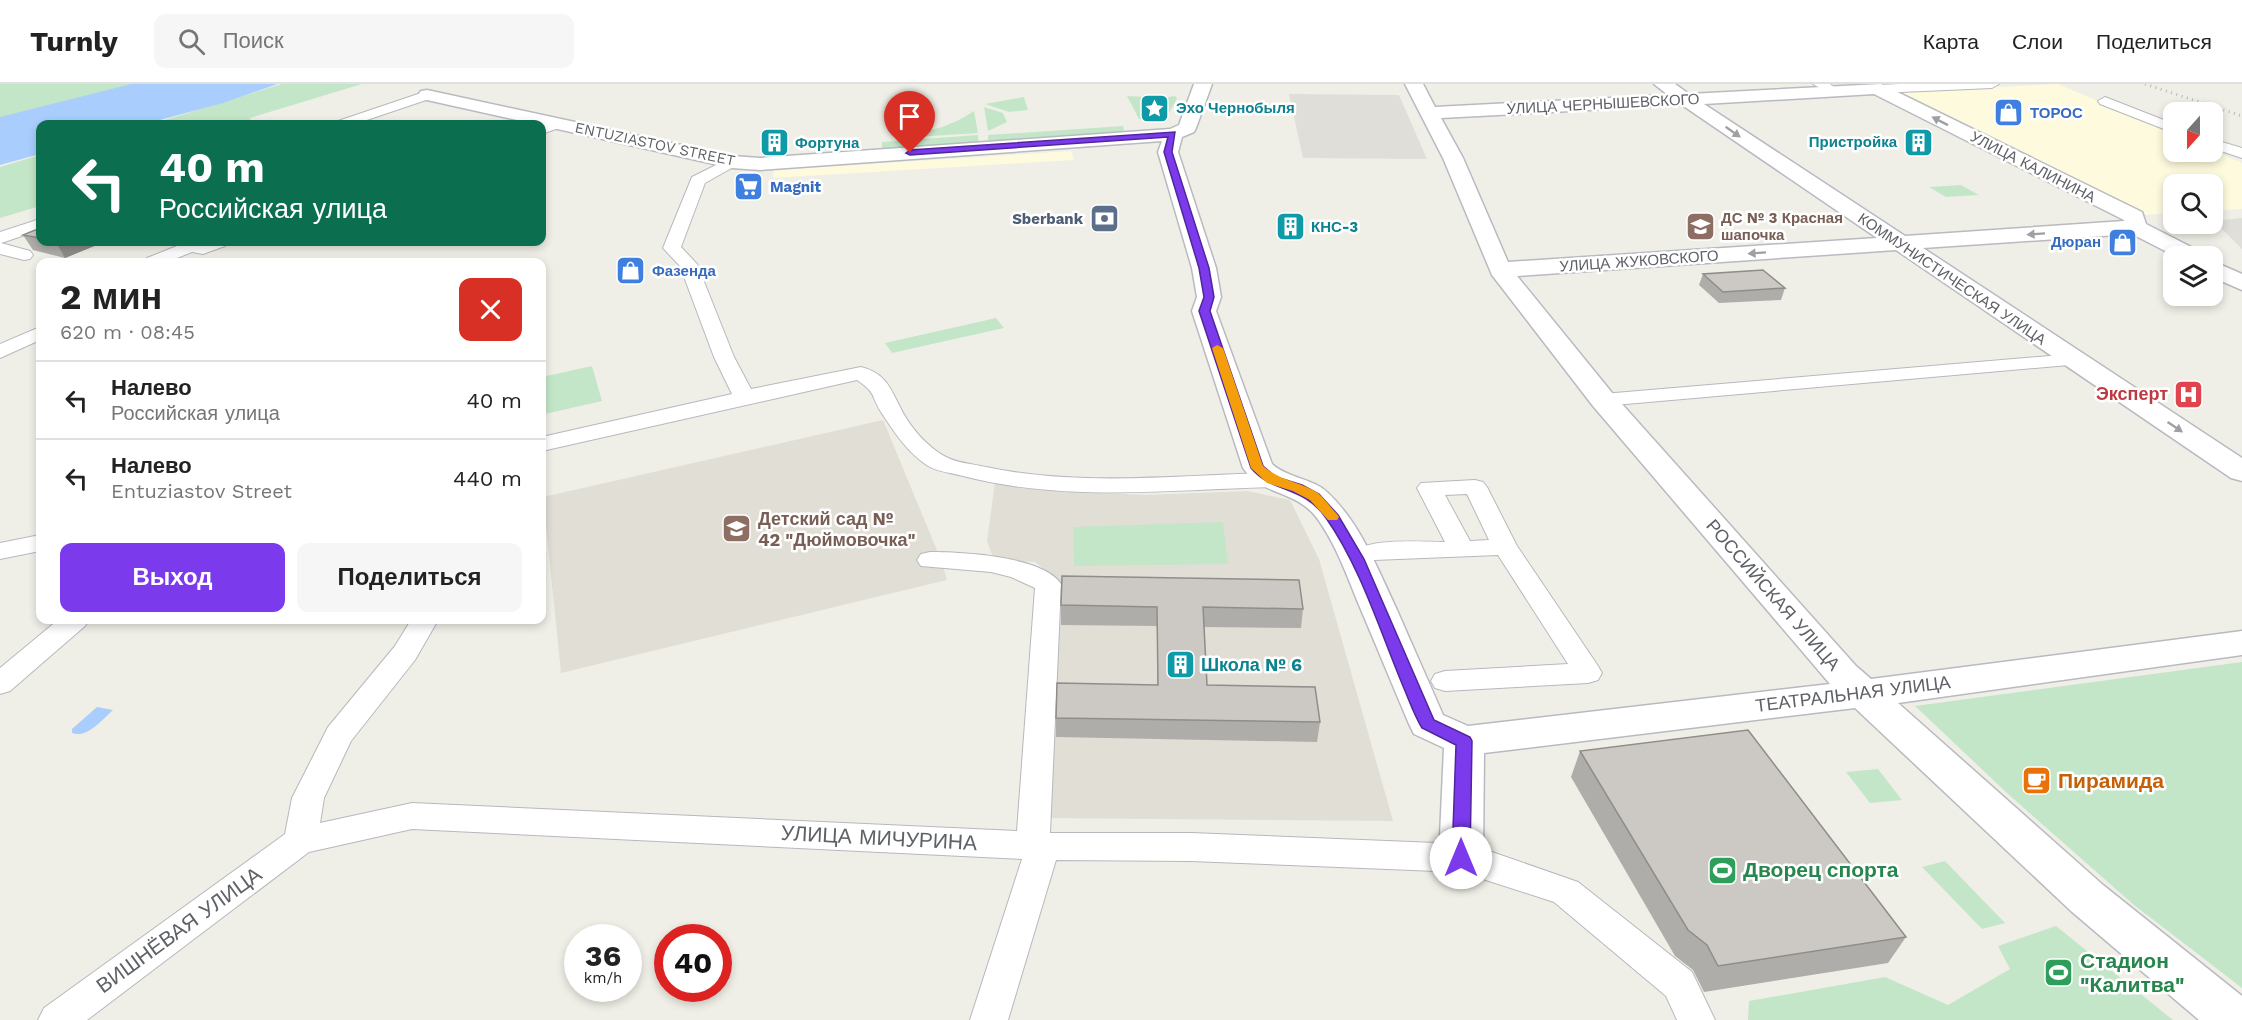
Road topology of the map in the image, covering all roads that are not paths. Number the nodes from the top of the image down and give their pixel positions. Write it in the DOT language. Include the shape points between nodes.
graph roads {
  1 [pos="457,84"];
  2 [pos="1203,84"];
  3 [pos="1663,84"];
  4 [pos="1992,84"];
  5 [pos="1873,87"];
  6 [pos="1827,88"];
  7 [pos="427,95"];
  8 [pos="1422,98"];
  9 [pos="1685,99"];
  10 [pos="2105,101"];
  11 [pos="355,120"];
  12 [pos="523,120"];
  13 [pos="2163,125"];
  14 [pos="550,127"];
  15 [pos="1173,134"];
  16 [pos="2223,147"];
  17 [pos="2242,153"];
  18 [pos="732,162"];
  19 [pos="36,225"];
  20 [pos="2136,227"];
  21 [pos="0,238"];
  22 [pos="1897,243"];
  23 [pos="201,246"];
  24 [pos="2172,246"];
  25 [pos="0,248"];
  26 [pos="24,255"];
  27 [pos="165,258"];
  28 [pos="1500,270"];
  29 [pos="2223,274"];
  30 [pos="2242,283"];
  31 [pos="36,335"];
  32 [pos="0,351"];
  33 [pos="2073,360"];
  34 [pos="744,396"];
  35 [pos="1602,400"];
  36 [pos="546,443"];
  37 [pos="2242,472"];
  38 [pos="1272,480"];
  39 [pos="36,544"];
  40 [pos="1505,547"];
  41 [pos="1462,549"];
  42 [pos="0,551"];
  43 [pos="1357,559"];
  44 [pos="930,560"];
  45 [pos="70,624"];
  46 [pos="422,624"];
  47 [pos="2242,643"];
  48 [pos="1445,681"];
  49 [pos="0,684"];
  50 [pos="1861,693"];
  51 [pos="1464,741"];
  52 [pos="300,841"];
  53 [pos="1038,846"];
  54 [pos="1461,858"];
  55 [pos="57,1020"];
  56 [pos="989,1020"];
  57 [pos="1696,1020"];
  58 [pos="2235,1020"];
  1 -- 7 [label="street"];
  2 -- 15 [label="street" via="1187,128"];
  3 -- 9 [label="street, КОММУНИСТИЧЕСКАЯ УЛИЦА"];
  4 -- 5 [label="street, УЛИЦА ЧЕРНЫШЕВСКОГО"];
  5 -- 6 [label="street, УЛИЦА ЧЕРНЫШЕВСКОГО"];
  20 -- 5 [label="street, УЛИЦА КАЛИНИНА, one-way" via="2134,217"];
  6 -- 9 [label="street, УЛИЦА ЧЕРНЫШЕВСКОГО"];
  7 -- 11 [label="street"];
  7 -- 12 [label="street, ENTUZIASTOV STREET"];
  8 -- 9 [label="street, УЛИЦА ЧЕРНЫШЕВСКОГО"];
  8 -- 28 [label="street, РОССИЙСКАЯ УЛИЦА" via="1453,158"];
  9 -- 22 [label="street, КОММУНИСТИЧЕСКАЯ УЛИЦА, one-way"];
  10 -- 13 [label="street"];
  14 -- 18 [label="street, ENTUZIASTOV STREET"];
  15 -- 18 [label="street, ENTUZIASTOV STREET" via="771,163"];
  15 -- 38 [label="street" via="1168,152 1204,268 1209,297 1204,311 1258,468"];
  16 -- 17 [label="street"];
  18 -- 34 [label="street" via="698,180 672,248 688,264 724,357"];
  19 -- 21 [label="street"];
  20 -- 22 [label="street, УЛИЦА ЖУКОВСКОГО, one-way"];
  20 -- 24 [label="street, УЛИЦА КАЛИНИНА"];
  22 -- 28 [label="street, УЛИЦА ЖУКОВСКОГО, one-way"];
  22 -- 33 [label="street, КОММУНИСТИЧЕСКАЯ УЛИЦА"];
  23 -- 27 [label="street"];
  25 -- 26 [label="street"];
  28 -- 35 [label="street, РОССИЙСКАЯ УЛИЦА"];
  29 -- 30 [label="street"];
  31 -- 32 [label="street"];
  33 -- 35 [label="street"];
  33 -- 37 [label="street, КОММУНИСТИЧЕСКАЯ УЛИЦА, one-way"];
  34 -- 36 [label="street"];
  34 -- 38 [label="street" via="861,373 881,387 890,409 914,443 938,462 976,472 1009,479 1090,485"];
  35 -- 50 [label="street, РОССИЙСКАЯ УЛИЦА"];
  38 -- 43 [label="street" via="1315,497 1331,515"];
  39 -- 42 [label="street"];
  40 -- 41 [label="street"];
  40 -- 41 [label="street" via="1475,487 1429,488"];
  40 -- 48 [label="street" via="1588,673"];
  41 -- 43 [label="street" via="1369,552"];
  43 -- 51 [label="street" via="1428,724"];
  44 -- 53 [label="street" via="1001,564 1048,584"];
  45 -- 49 [label="street"];
  46 -- 52 [label="street" via="405,652 339,735 308,798"];
  47 -- 50 [label="street, ТЕАТРАЛЬНАЯ УЛИЦА"];
  50 -- 51 [label="street, ТЕАТРАЛЬНАЯ УЛИЦА"];
  50 -- 58 [label="street, РОССИЙСКАЯ УЛИЦА" via="2086,898"];
  51 -- 54 [label="street"];
  52 -- 53 [label="street, УЛИЦА МИЧУРИНА" via="412,816"];
  52 -- 55 [label="street, ВИШНЁВАЯ УЛИЦА"];
  53 -- 54 [label="street, УЛИЦА МИЧУРИНА" via="1191,847"];
  53 -- 56 [label="street"];
  54 -- 57 [label="street, УЛИЦА МИЧУРИНА" via="1566,892 1679,984"];
}
